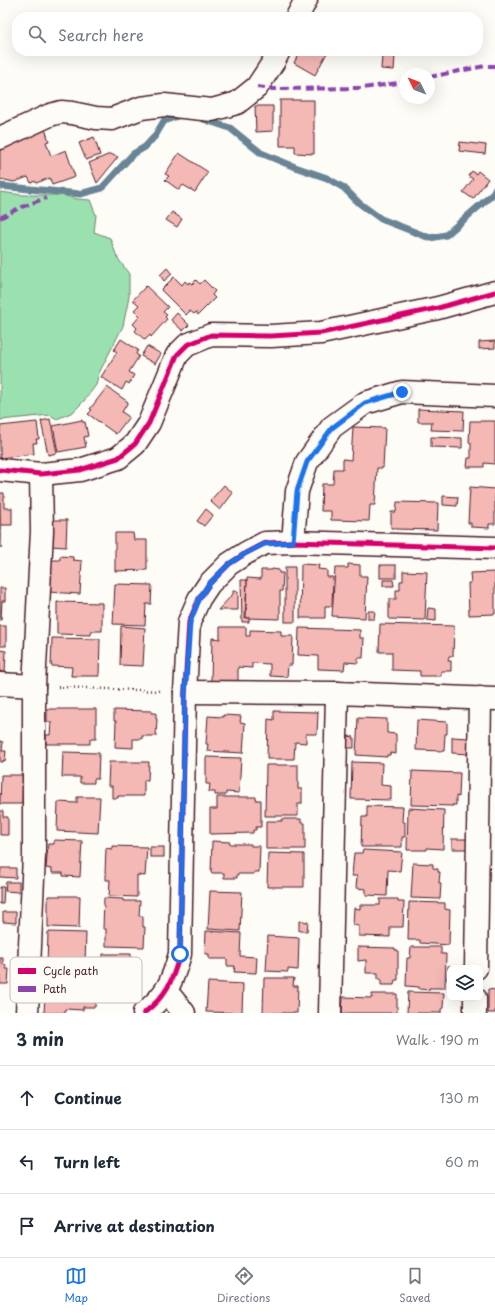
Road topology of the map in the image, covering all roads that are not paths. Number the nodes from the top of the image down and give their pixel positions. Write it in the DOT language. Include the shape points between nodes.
graph roads {
  1 [pos="306,0"];
  2 [pos="300,12"];
  3 [pos="276,56"];
  4 [pos="0,138"];
  5 [pos="495,292"];
  6 [pos="495,396"];
  7 [pos="0,470"];
  8 [pos="41,474"];
  9 [pos="293,542"];
  10 [pos="495,548"];
  11 [pos="0,684"];
  12 [pos="44,686"];
  13 [pos="185,692"];
  14 [pos="337,694"];
  15 [pos="487,699"];
  16 [pos="29,957"];
  17 [pos="476,965"];
  18 [pos="166,991"];
  19 [pos="475,1001"];
  20 [pos="27,1003"];
  21 [pos="27,1013"];
  22 [pos="144,1013"];
  23 [pos="184,1013"];
  24 [pos="330,1013"];
  25 [pos="475,1013"];
  1 -- 2 [label="street"];
  3 -- 4 [label="street" via="256,87 237,103 212,110 164,105 141,108 112,118 61,112"];
  5 -- 8 [label="street" via="438,308 321,333 271,336 211,335 187,345 177,355 149,422 135,444 118,458 80,470"];
  6 -- 9 [label="street" via="402,392 365,403 332,428 307,462 297,491"];
  7 -- 8 [label="street"];
  8 -- 12 [label="street"];
  9 -- 10 [label="street"];
  9 -- 13 [label="street" via="264,544 246,553 229,564 209,584 199,599 190,622"];
  11 -- 12 [label="street"];
  12 -- 16 [label="street"];
  13 -- 14 [label="street"];
  13 -- 18 [label="street" via="180,954"];
  14 -- 15 [label="street"];
  14 -- 24 [label="street"];
  15 -- 17 [label="street"];
  18 -- 22 [label="street"];
  18 -- 23 [label="street"];
  19 -- 25 [label="street"];
  20 -- 21 [label="street"];
}
